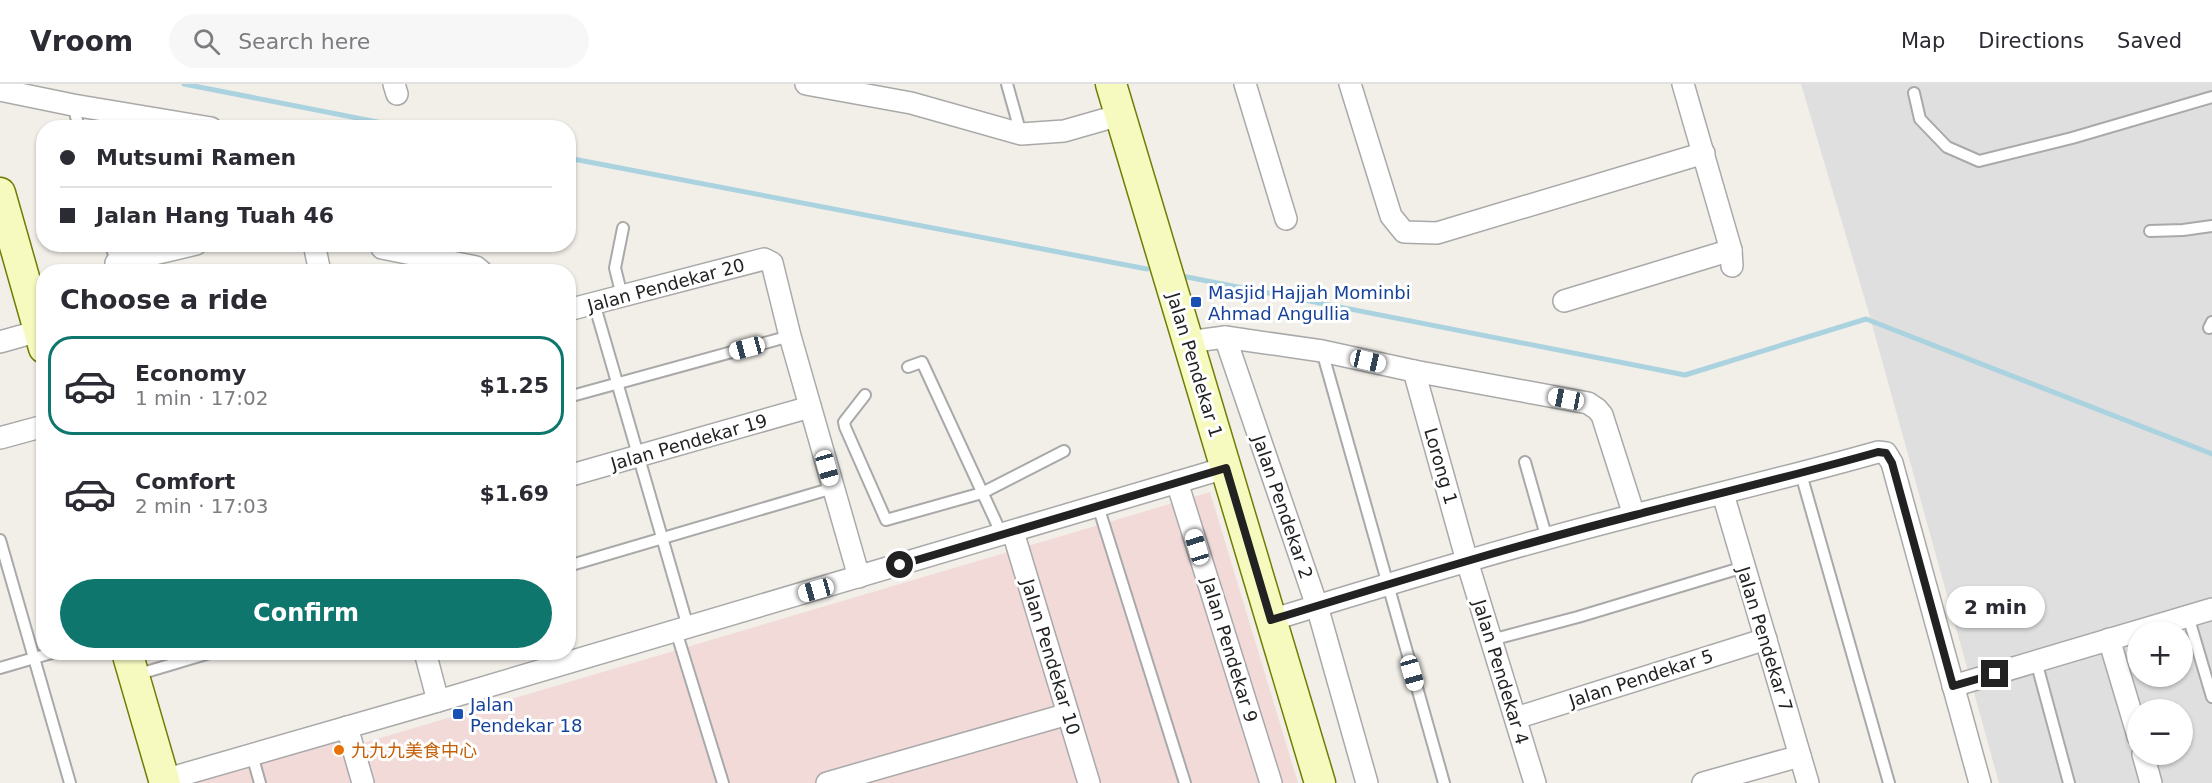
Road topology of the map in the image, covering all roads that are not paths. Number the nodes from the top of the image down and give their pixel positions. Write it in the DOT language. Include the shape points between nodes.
graph roads {
  1 [pos="806,84"];
  2 [pos="1007,84"];
  3 [pos="1111,84"];
  4 [pos="1245,84"];
  5 [pos="1683,84"];
  6 [pos="1357,86"];
  7 [pos="0,90"];
  8 [pos="900,92"];
  9 [pos="1914,93"];
  10 [pos="2212,97"];
  11 [pos="73,105"];
  12 [pos="1120,115"];
  13 [pos="77,120"];
  14 [pos="145,120"];
  15 [pos="1022,134"];
  16 [pos="1704,153"];
  17 [pos="0,193"];
  18 [pos="1286,219"];
  19 [pos="2212,226"];
  20 [pos="623,228"];
  21 [pos="2150,231"];
  22 [pos="132,252"];
  23 [pos="401,252"];
  24 [pos="114,254"];
  25 [pos="461,264"];
  26 [pos="622,296"];
  27 [pos="1564,301"];
  28 [pos="594,303"];
  29 [pos="576,308"];
  30 [pos="36,321"];
  31 [pos="790,336"];
  32 [pos="1225,337"];
  33 [pos="36,339"];
  34 [pos="0,342"];
  35 [pos="1188,342"];
  36 [pos="1322,351"];
  37 [pos="908,367"];
  38 [pos="1414,371"];
  39 [pos="618,384"];
  40 [pos="865,394"];
  41 [pos="576,395"];
  42 [pos="810,407"];
  43 [pos="36,428"];
  44 [pos="0,438"];
  45 [pos="1064,451"];
  46 [pos="639,456"];
  47 [pos="1525,462"];
  48 [pos="1226,468"];
  49 [pos="576,474"];
  50 [pos="1801,474"];
  51 [pos="1177,482"];
  52 [pos="833,488"];
  53 [pos="982,493"];
  54 [pos="1723,494"];
  55 [pos="1098,506"];
  56 [pos="1634,515"];
  57 [pos="1007,534"];
  58 [pos="663,539"];
  59 [pos="1547,539"];
  60 [pos="0,540"];
  61 [pos="1467,561"];
  62 [pos="576,564"];
  63 [pos="1744,567"];
  64 [pos="859,577"];
  65 [pos="1387,586"];
  66 [pos="1317,606"];
  67 [pos="2212,609"];
  68 [pos="2188,616"];
  69 [pos="1271,620"];
  70 [pos="682,629"];
  71 [pos="1766,639"];
  72 [pos="2109,639"];
  73 [pos="1491,640"];
  74 [pos="36,658"];
  75 [pos="33,659"];
  76 [pos="158,660"];
  77 [pos="427,660"];
  78 [pos="2036,662"];
  79 [pos="130,664"];
  80 [pos="0,668"];
  81 [pos="1953,686"];
  82 [pos="2212,697"];
  83 [pos="2127,699"];
  84 [pos="438,701"];
  85 [pos="1068,714"];
  86 [pos="1516,718"];
  87 [pos="347,727"];
  88 [pos="252,754"];
  89 [pos="1800,756"];
  90 [pos="2146,765"];
  91 [pos="164,781"];
  92 [pos="70,783"];
  93 [pos="260,783"];
  94 [pos="363,783"];
  95 [pos="723,783"];
  96 [pos="827,783"];
  97 [pos="1089,783"];
  98 [pos="1185,783"];
  99 [pos="1271,783"];
  100 [pos="1320,783"];
  101 [pos="1367,783"];
  102 [pos="1444,783"];
  103 [pos="1535,783"];
  104 [pos="1703,783"];
  105 [pos="1808,783"];
  106 [pos="1888,783"];
  107 [pos="1980,783"];
  108 [pos="2069,783"];
  109 [pos="2151,783"];
  1 -- 8 [label="street"];
  2 -- 15 [label="lane"];
  3 -- 12 [label="street, Jalan Pendekar 1"];
  4 -- 18 [label="street"];
  5 -- 16 [label="street"];
  6 -- 16 [label="street" via="1391,216 1404,232 1437,233"];
  7 -- 11 [label="street"];
  8 -- 15 [label="street"];
  9 -- 10 [label="lane" via="1920,119 1947,147 1979,160 2072,138"];
  11 -- 13 [label="lane"];
  11 -- 14 [label="street"];
  12 -- 15 [label="street" via="1064,131"];
  12 -- 35 [label="street, Jalan Pendekar 1"];
  16 -- 27 [label="street" via="1732,258"];
  17 -- 30 [label="street"];
  19 -- 21 [label="lane"];
  20 -- 26 [label="lane" via="615,268"];
  22 -- 24 [label="street"];
  23 -- 25 [label="street"];
  26 -- 28 [label="street, Jalan Pendekar 20"];
  26 -- 31 [label="street, Jalan Pendekar 20" via="764,259 772,264"];
  28 -- 29 [label="street, Jalan Pendekar 20"];
  28 -- 39 [label="lane"];
  31 -- 39 [label="lane"];
  31 -- 42 [label="street"];
  32 -- 35 [label="street"];
  32 -- 36 [label="street"];
  32 -- 66 [label="street, Jalan Pendekar 2"];
  33 -- 34 [label="street"];
  35 -- 48 [label="street, Jalan Pendekar 1"];
  36 -- 38 [label="street"];
  36 -- 65 [label="lane"];
  37 -- 53 [label="lane" via="922,362"];
  38 -- 56 [label="street" via="1588,403 1602,415"];
  38 -- 61 [label="street, Lorong 1"];
  39 -- 41 [label="lane"];
  39 -- 46 [label="lane"];
  40 -- 53 [label="lane" via="844,422 884,520"];
  42 -- 46 [label="street, Jalan Pendekar 19"];
  42 -- 52 [label="street"];
  43 -- 44 [label="street"];
  45 -- 53 [label="lane"];
  46 -- 49 [label="street, Jalan Pendekar 19"];
  46 -- 58 [label="lane"];
  47 -- 59 [label="lane"];
  48 -- 51 [label="street"];
  48 -- 69 [label="street, Jalan Pendekar 1"];
  50 -- 54 [label="street"];
  50 -- 81 [label="street" via="1886,453 1892,463"];
  50 -- 106 [label="lane"];
  51 -- 55 [label="street"];
  51 -- 99 [label="street, Jalan Pendekar 9"];
  52 -- 58 [label="lane"];
  52 -- 64 [label="street"];
  53 -- 57 [label="lane"];
  54 -- 56 [label="street"];
  54 -- 63 [label="street, Jalan Pendekar 7"];
  55 -- 57 [label="street"];
  55 -- 98 [label="lane"];
  56 -- 59 [label="street"];
  57 -- 64 [label="street"];
  57 -- 85 [label="street, Jalan Pendekar 10"];
  58 -- 62 [label="lane"];
  58 -- 70 [label="lane"];
  59 -- 61 [label="street"];
  60 -- 75 [label="lane"];
  61 -- 65 [label="street"];
  61 -- 73 [label="street, Jalan Pendekar 4"];
  63 -- 71 [label="street, Jalan Pendekar 7"];
  63 -- 73 [label="lane"];
  64 -- 70 [label="street"];
  65 -- 66 [label="street"];
  65 -- 102 [label="lane"];
  66 -- 69 [label="street"];
  66 -- 101 [label="street, Jalan Pendekar 2"];
  67 -- 68 [label="street"];
  68 -- 72 [label="street"];
  68 -- 82 [label="lane"];
  69 -- 100 [label="street, Jalan Pendekar 1"];
  70 -- 84 [label="street"];
  70 -- 95 [label="lane"];
  71 -- 86 [label="street, Jalan Pendekar 5"];
  71 -- 89 [label="street, Jalan Pendekar 7"];
  72 -- 78 [label="street"];
  72 -- 83 [label="street"];
  73 -- 86 [label="street, Jalan Pendekar 4"];
  74 -- 75 [label="lane"];
  75 -- 80 [label="lane"];
  75 -- 92 [label="lane"];
  76 -- 79 [label="lane"];
  77 -- 84 [label="street"];
  78 -- 81 [label="street"];
  78 -- 108 [label="lane"];
  79 -- 91 [label="street"];
  81 -- 107 [label="street"];
  84 -- 87 [label="street"];
  85 -- 96 [label="street"];
  85 -- 97 [label="street, Jalan Pendekar 10"];
  86 -- 103 [label="street, Jalan Pendekar 4"];
  87 -- 88 [label="street"];
  87 -- 94 [label="street"];
  88 -- 91 [label="street"];
  88 -- 93 [label="lane"];
  89 -- 104 [label="street"];
  89 -- 105 [label="street, Jalan Pendekar 7"];
  90 -- 109 [label="street"];
}
